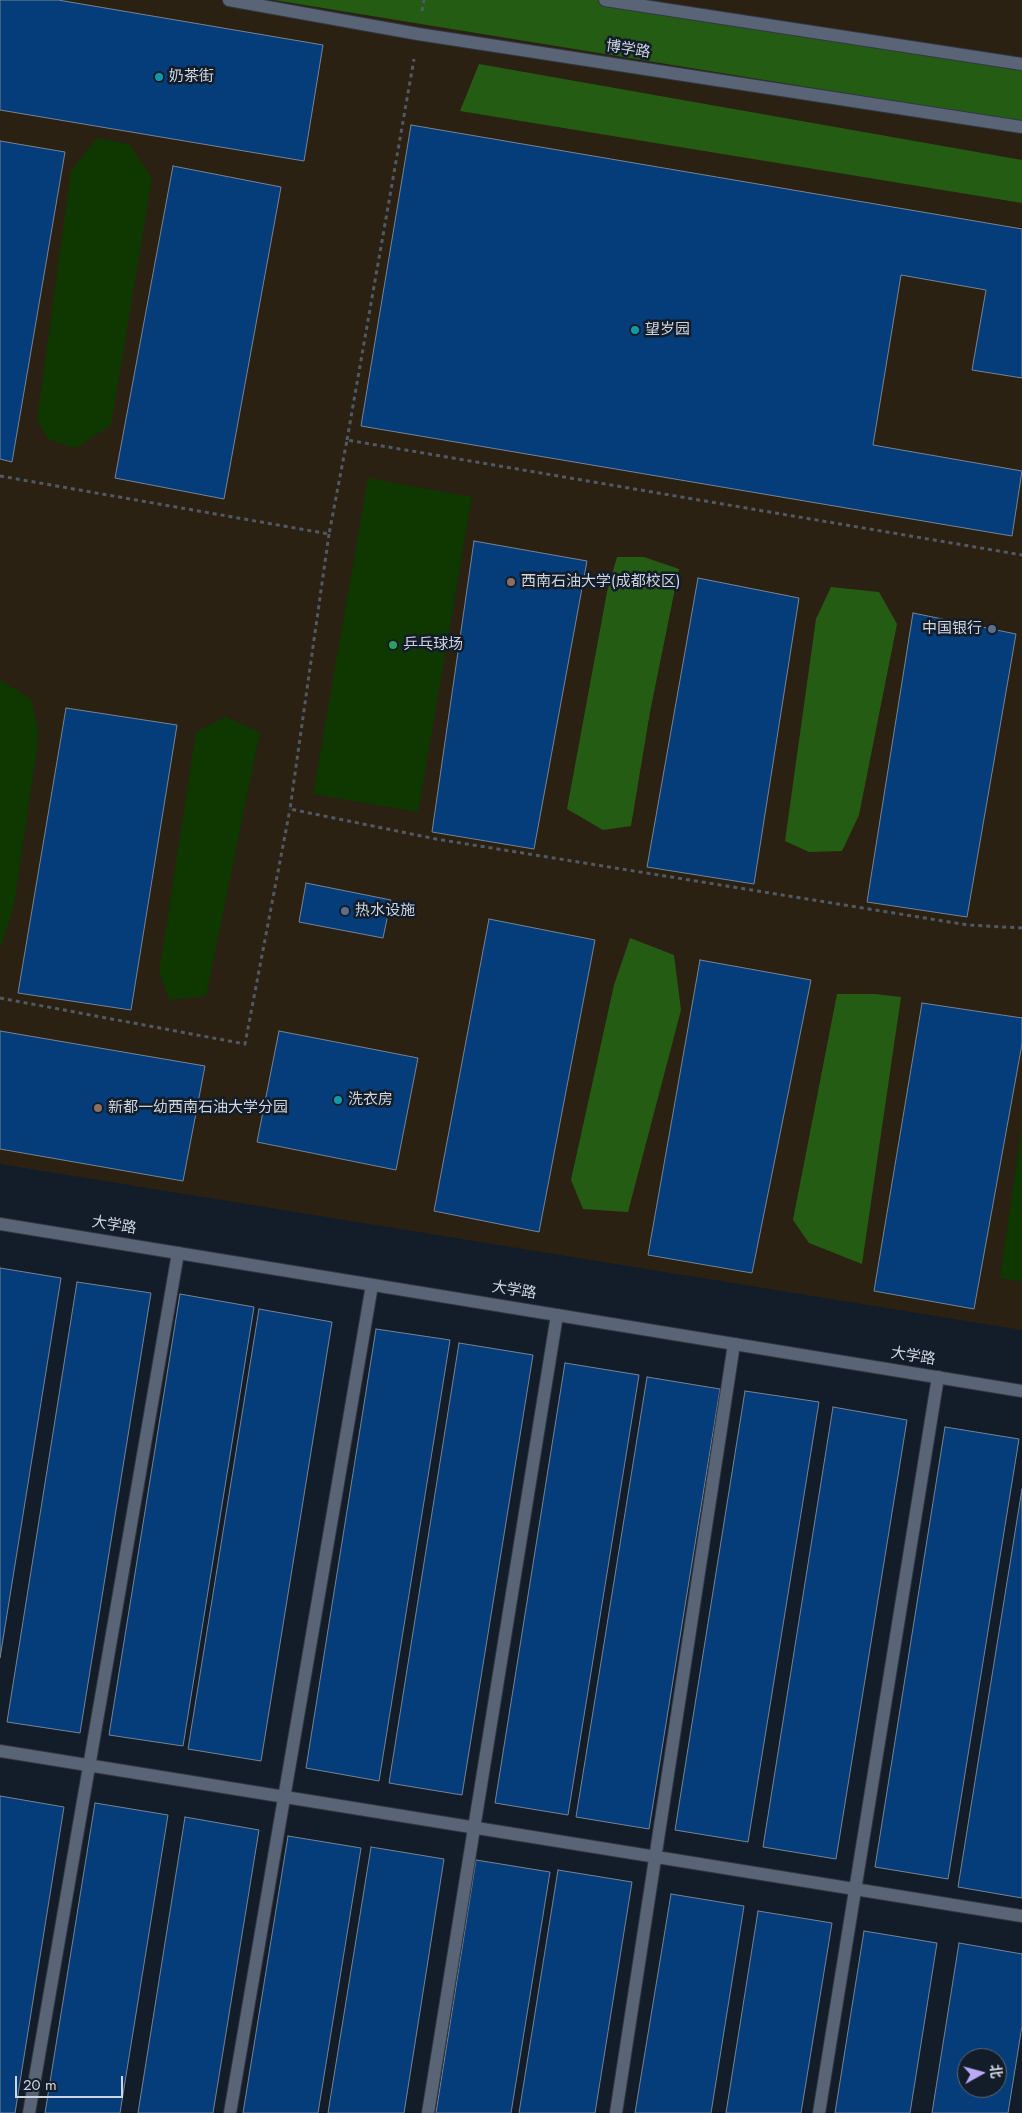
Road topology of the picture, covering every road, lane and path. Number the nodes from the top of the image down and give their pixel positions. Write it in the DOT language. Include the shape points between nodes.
graph roads {
  1 [pos="229,0"];
  2 [pos="605,0"];
  3 [pos="418,34"];
  4 [pos="1022,64"];
  5 [pos="1022,128"];
  6 [pos="347,440"];
  7 [pos="0,476"];
  8 [pos="329,534"];
  9 [pos="1022,555"];
  10 [pos="290,810"];
  11 [pos="1022,928"];
  12 [pos="0,998"];
  13 [pos="0,1224"];
  14 [pos="178,1253"];
  15 [pos="372,1285"];
  16 [pos="557,1315"];
  17 [pos="734,1344"];
  18 [pos="938,1377"];
  19 [pos="1022,1391"];
  20 [pos="0,1751"];
  21 [pos="88,1766"];
  22 [pos="284,1797"];
  23 [pos="474,1828"];
  24 [pos="655,1858"];
  25 [pos="855,1890"];
  26 [pos="1022,1916"];
  27 [pos="29,2113"];
  28 [pos="230,2113"];
  29 [pos="428,2113"];
  30 [pos="616,2113"];
  31 [pos="819,2113"];
  1 -- 3 [label="street, 博学路"];
  2 -- 4 [label="street"];
  3 -- 5 [label="street, 博学路"];
  3 -- 6 [label="path"];
  6 -- 8 [label="path"];
  6 -- 9 [label="path"];
  7 -- 8 [label="path"];
  8 -- 10 [label="path"];
  10 -- 11 [label="path" via="436,839 948,922"];
  10 -- 12 [label="path" via="245,1044"];
  13 -- 14 [label="street, 大学路"];
  14 -- 15 [label="street, 大学路"];
  14 -- 21 [label="street"];
  15 -- 16 [label="street, 大学路"];
  15 -- 22 [label="street"];
  16 -- 17 [label="street, 大学路"];
  16 -- 23 [label="street"];
  17 -- 18 [label="street, 大学路"];
  17 -- 24 [label="street"];
  18 -- 19 [label="street, 大学路"];
  18 -- 25 [label="street"];
  20 -- 21 [label="street"];
  21 -- 22 [label="street"];
  21 -- 27 [label="street"];
  22 -- 23 [label="street"];
  22 -- 28 [label="street"];
  23 -- 24 [label="street"];
  23 -- 29 [label="street"];
  24 -- 25 [label="street"];
  24 -- 30 [label="street"];
  25 -- 26 [label="street"];
  25 -- 31 [label="street"];
}
